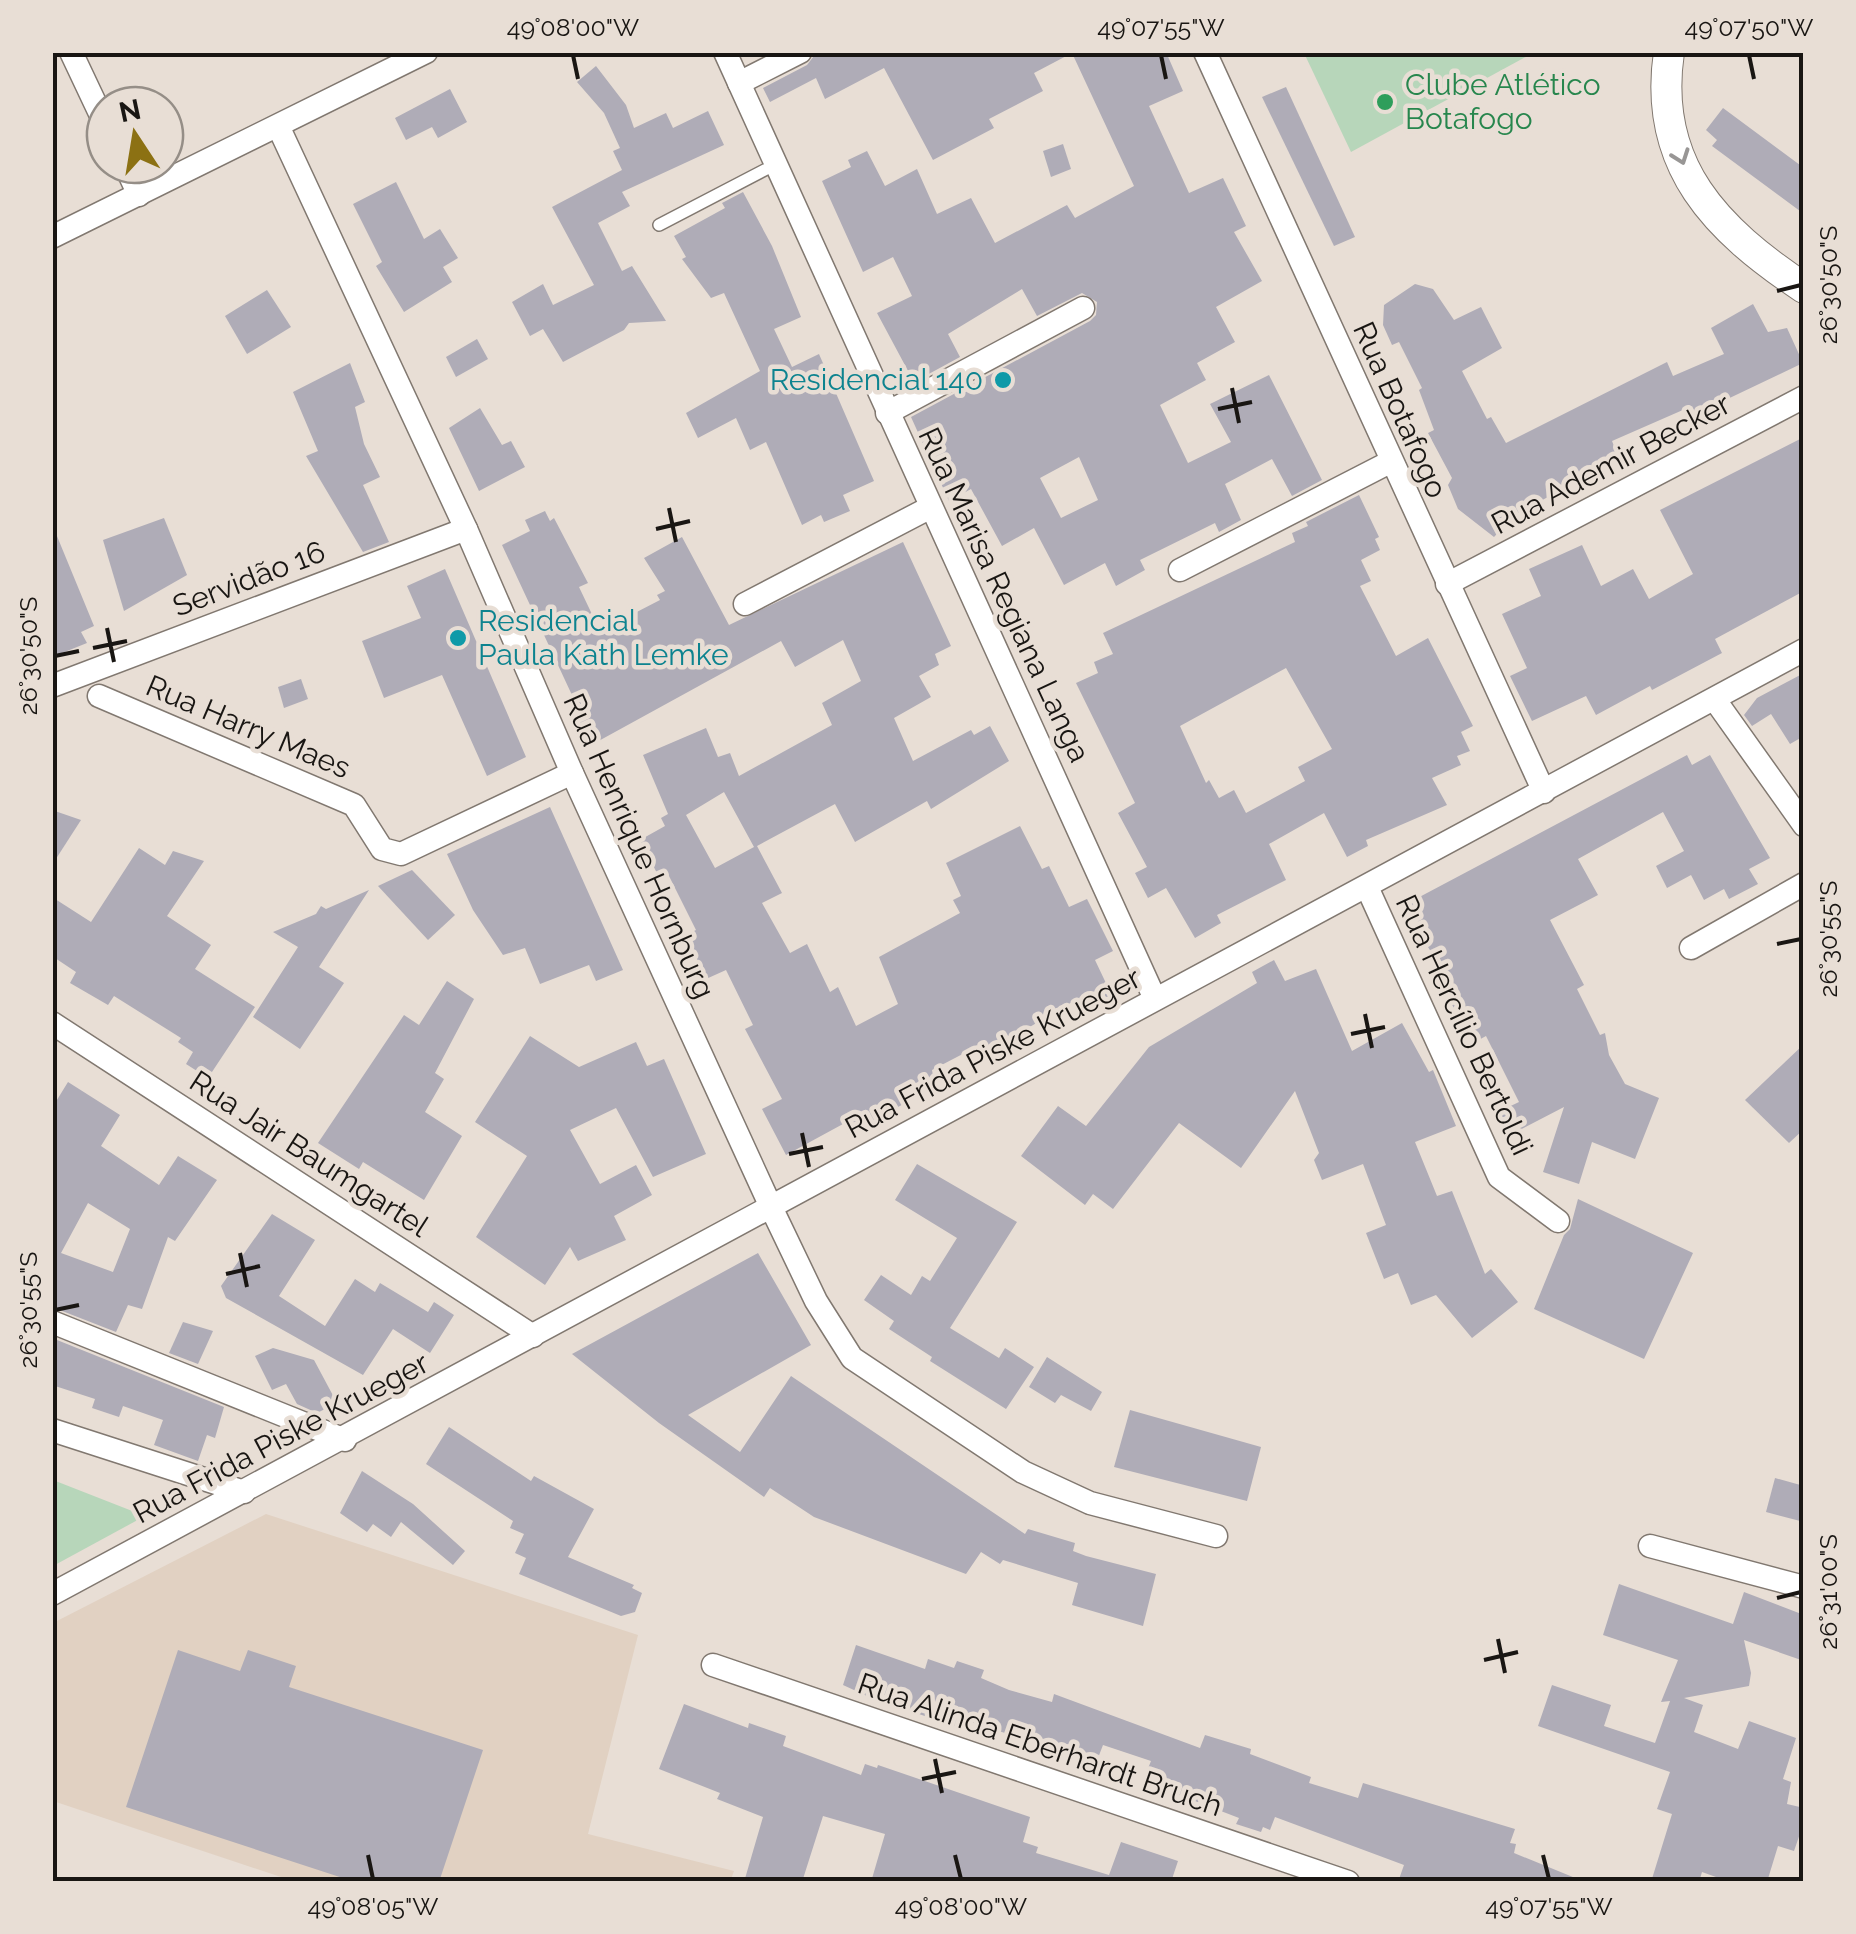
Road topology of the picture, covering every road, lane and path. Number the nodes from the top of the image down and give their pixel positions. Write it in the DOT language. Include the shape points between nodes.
graph roads {
  1 [pos="71,52"];
  2 [pos="426,52"];
  3 [pos="725,52"];
  4 [pos="800,52"];
  5 [pos="1205,52"];
  6 [pos="1668,57"];
  7 [pos="739,83"];
  8 [pos="87,85"];
  9 [pos="279,128"];
  10 [pos="778,163"];
  11 [pos="134,185"];
  12 [pos="139,195"];
  13 [pos="659,225"];
  14 [pos="52,237"];
  15 [pos="1804,288"];
  16 [pos="1083,308"];
  17 [pos="1804,397"];
  18 [pos="888,413"];
  19 [pos="1390,462"];
  20 [pos="931,506"];
  21 [pos="466,529"];
  22 [pos="1180,570"];
  23 [pos="1446,584"];
  24 [pos="745,604"];
  25 [pos="1804,650"];
  26 [pos="52,686"];
  27 [pos="98,696"];
  28 [pos="1715,700"];
  29 [pos="572,774"];
  30 [pos="1544,792"];
  31 [pos="1804,826"];
  32 [pos="1804,884"];
  33 [pos="1366,887"];
  34 [pos="1691,948"];
  35 [pos="1155,999"];
  36 [pos="52,1023"];
  37 [pos="771,1207"];
  38 [pos="1558,1221"];
  39 [pos="52,1322"];
  40 [pos="533,1336"];
  41 [pos="52,1430"];
  42 [pos="344,1440"];
  43 [pos="244,1492"];
  44 [pos="1216,1536"];
  45 [pos="1650,1546"];
  46 [pos="1804,1587"];
  47 [pos="52,1594"];
  48 [pos="712,1665"];
  49 [pos="1348,1882"];
  1 -- 8 [label="street"];
  2 -- 9 [label="street"];
  3 -- 7 [label="street, Rua Marisa Regiana Langa"];
  4 -- 7 [label="street"];
  5 -- 19 [label="street, Rua Botafogo"];
  6 -- 15 [label="main road, one-way" via="1667,104 1678,157 1702,203 1737,240"];
  7 -- 10 [label="street, Rua Marisa Regiana Langa"];
  9 -- 12 [label="street"];
  9 -- 21 [label="street, Rua Henrique Hornburg"];
  10 -- 13 [label="lane"];
  10 -- 18 [label="street, Rua Marisa Regiana Langa"];
  11 -- 12 [label="street"];
  12 -- 14 [label="street"];
  16 -- 18 [label="street"];
  17 -- 23 [label="street, Rua Ademir Becker"];
  18 -- 20 [label="street, Rua Marisa Regiana Langa"];
  19 -- 22 [label="street"];
  19 -- 23 [label="street, Rua Botafogo"];
  20 -- 24 [label="street"];
  20 -- 35 [label="street, Rua Marisa Regiana Langa"];
  21 -- 26 [label="street, Servidão 16"];
  21 -- 29 [label="street, Rua Henrique Hornburg"];
  23 -- 30 [label="street, Rua Botafogo"];
  25 -- 28 [label="street, Rua Frida Piske Krueger"];
  27 -- 29 [label="street, Rua Harry Maes" via="354,805 382,849 401,854"];
  28 -- 30 [label="street, Rua Frida Piske Krueger"];
  28 -- 31 [label="street"];
  29 -- 37 [label="street, Rua Henrique Hornburg"];
  30 -- 33 [label="street, Rua Frida Piske Krueger"];
  32 -- 34 [label="street"];
  33 -- 35 [label="street, Rua Frida Piske Krueger"];
  33 -- 38 [label="street, Rua Hercílio Bertoldi" via="1499,1177"];
  35 -- 37 [label="street, Rua Frida Piske Krueger"];
  36 -- 40 [label="street, Rua Jair Baumgartel"];
  37 -- 40 [label="street, Rua Frida Piske Krueger"];
  37 -- 44 [label="street, Rua Henrique Hornburg" via="816,1301 852,1358 868,1370 1023,1472 1090,1503"];
  39 -- 42 [label="street"];
  40 -- 42 [label="street, Rua Frida Piske Krueger"];
  41 -- 43 [label="street"];
  42 -- 43 [label="street, Rua Frida Piske Krueger"];
  43 -- 47 [label="street, Rua Frida Piske Krueger"];
  45 -- 46 [label="street"];
  48 -- 49 [label="street, Rua Alinda Eberhardt Bruch"];
}
